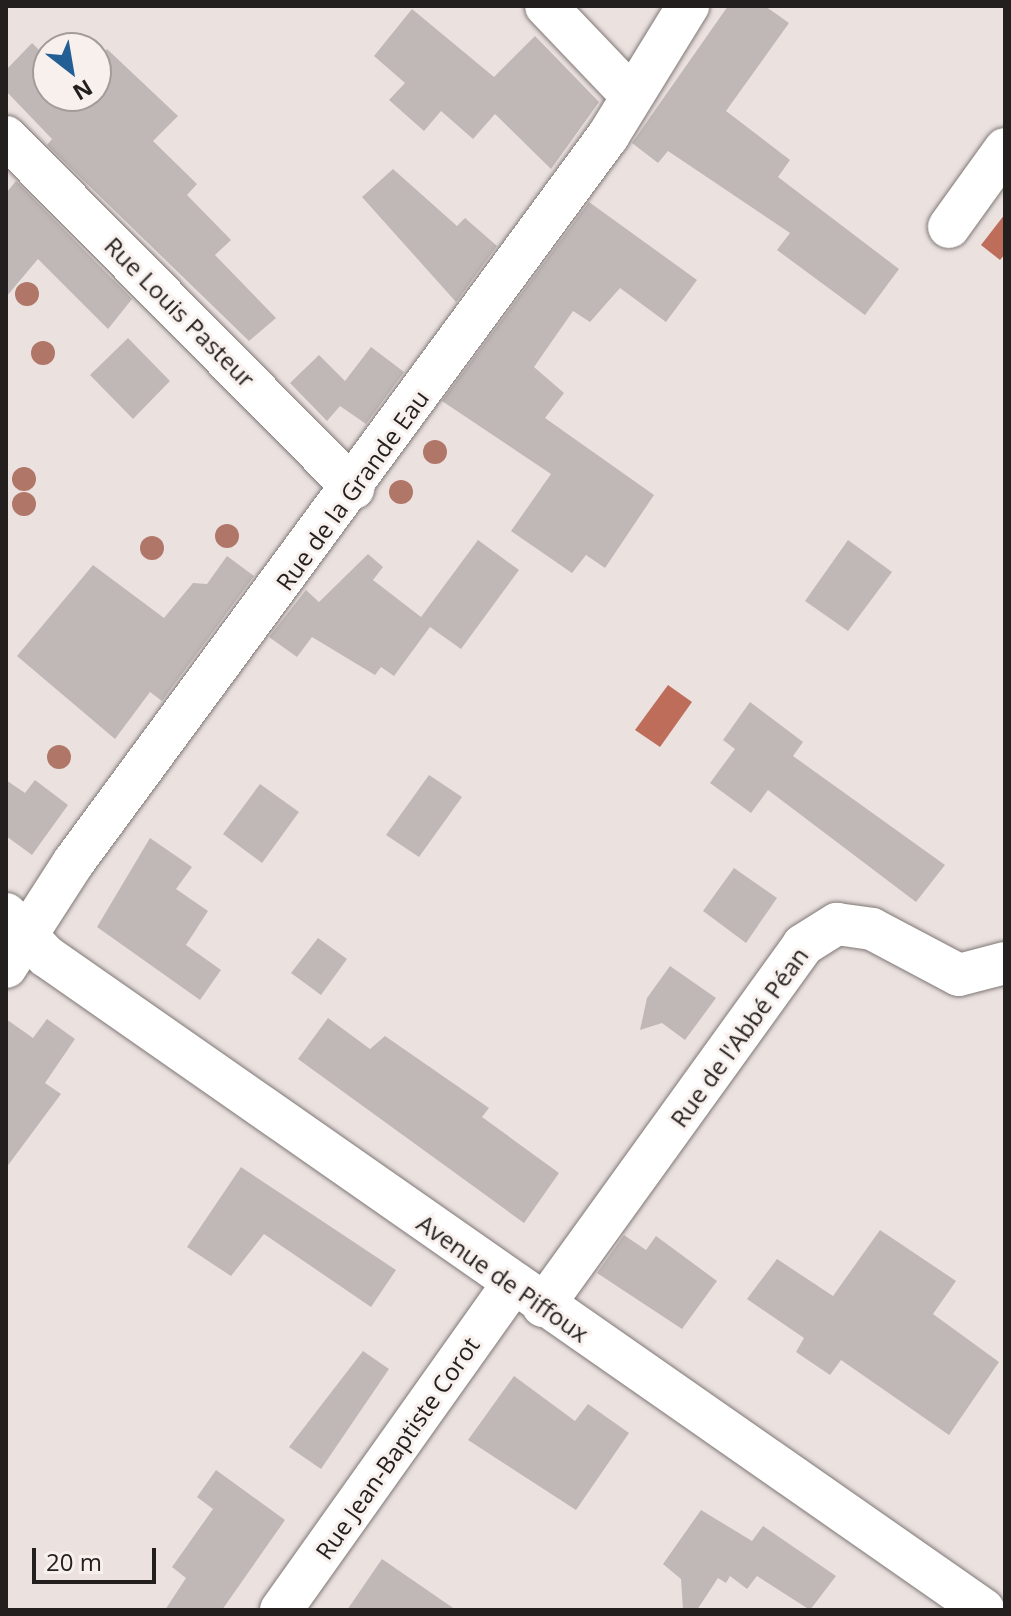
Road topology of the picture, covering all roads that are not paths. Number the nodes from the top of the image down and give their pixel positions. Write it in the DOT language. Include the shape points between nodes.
graph roads {
  1 [pos="546,6"];
  2 [pos="688,6"];
  3 [pos="630,94"];
  4 [pos="6,137"];
  5 [pos="1005,149"];
  6 [pos="949,227"];
  7 [pos="353,488"];
  8 [pos="13,939"];
  9 [pos="1005,963"];
  10 [pos="528,1295"];
  11 [pos="281,1610"];
  12 [pos="984,1610"];
  1 -- 3 [label="street"];
  2 -- 3 [label="street, Rue de la Grande Eau"];
  3 -- 7 [label="street, Rue de la Grande Eau" via="608,136"];
  4 -- 7 [label="street, Rue Louis Pasteur"];
  5 -- 6 [label="street"];
  7 -- 8 [label="street, Rue de la Grande Eau"];
  8 -- 10 [label="street, Avenue de Piffoux"];
  9 -- 10 [label="street, Rue de l'Abbé Péan" via="959,975 872,929 837,924 803,945"];
  10 -- 11 [label="street, Rue Jean-Baptiste Corot"];
  10 -- 12 [label="street, Avenue de Piffoux"];
}
